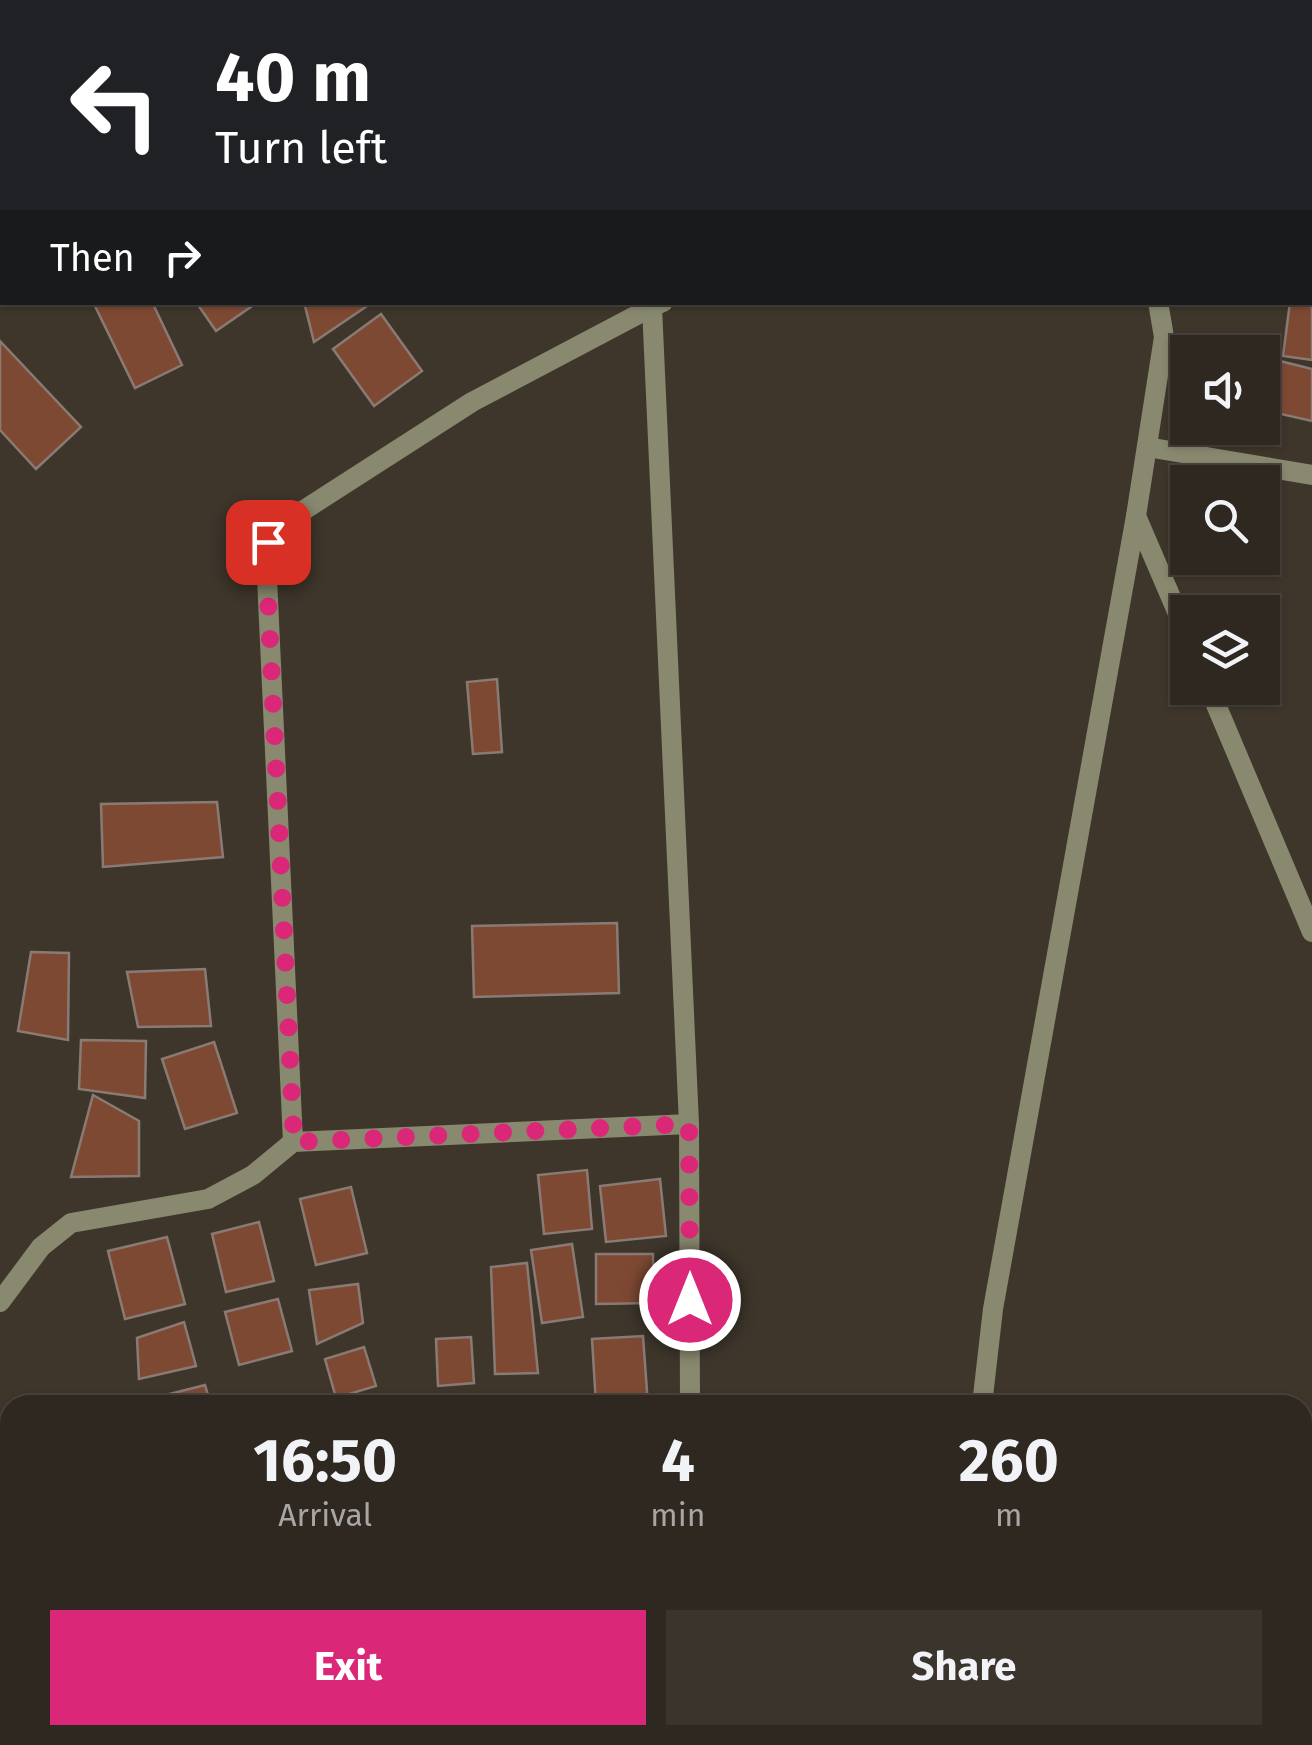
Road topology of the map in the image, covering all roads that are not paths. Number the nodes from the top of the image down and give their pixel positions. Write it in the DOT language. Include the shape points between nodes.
graph roads {
  1 [pos="656,305"];
  2 [pos="658,305"];
  3 [pos="1159,305"];
  4 [pos="1147,447"];
  5 [pos="1312,475"];
  6 [pos="1136,516"];
  7 [pos="1170,595"];
  8 [pos="1216,705"];
  9 [pos="1312,932"];
  10 [pos="689,1124"];
  11 [pos="294,1142"];
  12 [pos="0,1302"];
  13 [pos="690,1395"];
  14 [pos="983,1395"];
  1 -- 11 [label="street" via="472,402 276,528 268,542"];
  2 -- 10 [label="street"];
  3 -- 4 [label="street" via="1164,337"];
  4 -- 5 [label="street"];
  4 -- 6 [label="street"];
  6 -- 7 [label="street"];
  6 -- 14 [label="street" via="993,1309"];
  8 -- 9 [label="street"];
  10 -- 11 [label="street"];
  10 -- 13 [label="street"];
  11 -- 12 [label="street" via="252,1176 208,1199 71,1222 41,1247"];
}
